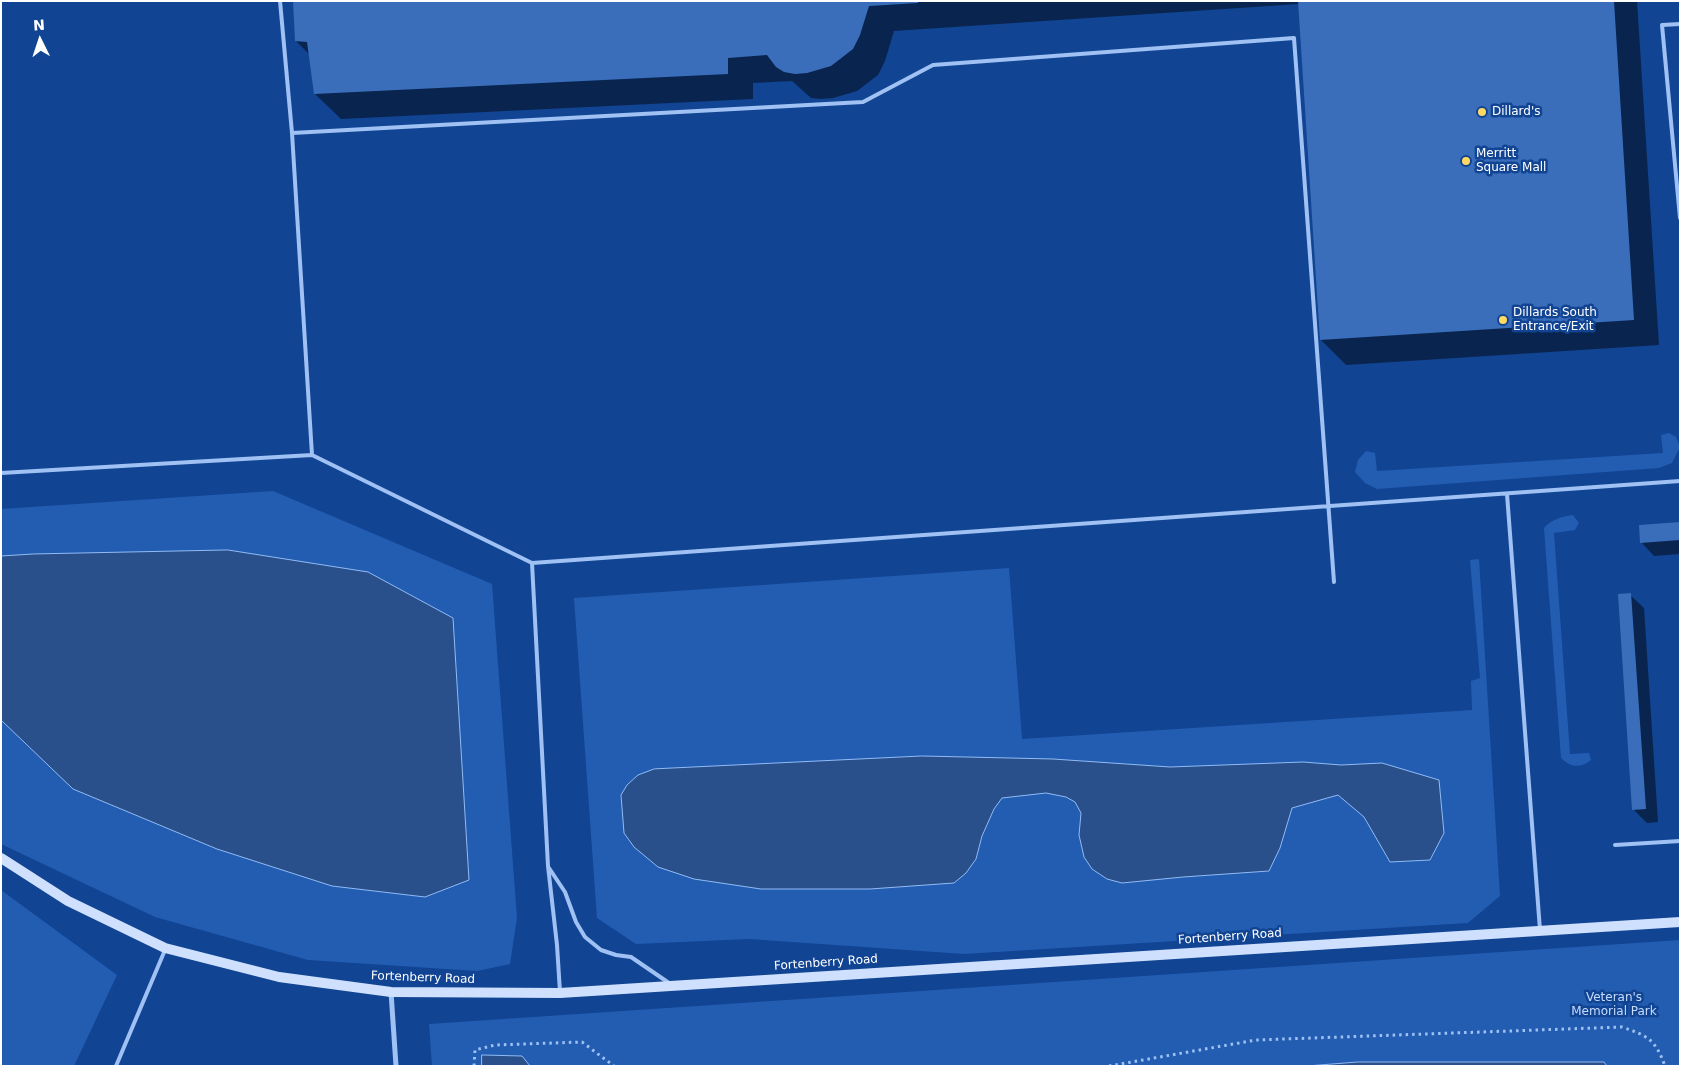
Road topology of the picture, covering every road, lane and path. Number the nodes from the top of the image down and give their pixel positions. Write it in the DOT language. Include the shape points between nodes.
graph roads {
  1 [pos="280,1"];
  2 [pos="1680,24"];
  3 [pos="292,133"];
  4 [pos="1680,218"];
  5 [pos="312,455"];
  6 [pos="1,473"];
  7 [pos="1680,482"];
  8 [pos="1507,494"];
  9 [pos="1329,506"];
  10 [pos="532,563"];
  11 [pos="1334,582"];
  12 [pos="1680,841"];
  13 [pos="1615,845"];
  14 [pos="1,858"];
  15 [pos="548,866"];
  16 [pos="1680,922"];
  17 [pos="1540,930"];
  18 [pos="165,948"];
  19 [pos="672,986"];
  20 [pos="391,992"];
  21 [pos="560,993"];
  22 [pos="116,1066"];
  23 [pos="396,1066"];
  24 [pos="474,1066"];
  25 [pos="614,1066"];
  26 [pos="1109,1066"];
  27 [pos="1665,1066"];
  1 -- 3 [label="lane"];
  2 -- 4 [label="lane" via="1662,25"];
  3 -- 5 [label="lane"];
  3 -- 9 [label="lane" via="862,102 933,65 1294,38"];
  5 -- 6 [label="lane"];
  5 -- 10 [label="lane"];
  7 -- 8 [label="lane"];
  8 -- 9 [label="lane"];
  8 -- 17 [label="lane"];
  9 -- 10 [label="lane"];
  9 -- 11 [label="lane"];
  10 -- 15 [label="lane"];
  12 -- 13 [label="lane"];
  14 -- 18 [label="street, Fortenberry Road" via="68,901"];
  15 -- 19 [label="lane" via="565,892 585,937 601,950 631,957"];
  15 -- 21 [label="lane"];
  16 -- 17 [label="street, Fortenberry Road"];
  17 -- 19 [label="street, Fortenberry Road"];
  18 -- 20 [label="street, Fortenberry Road" via="279,977"];
  18 -- 22 [label="lane"];
  19 -- 21 [label="street, Fortenberry Road"];
  20 -- 21 [label="street, Fortenberry Road"];
  20 -- 23 [label="street"];
  24 -- 25 [label="path" via="475,1050 495,1045 582,1042"];
  26 -- 27 [label="path" via="1256,1040 1622,1026 1647,1036 1660,1050"];
}
